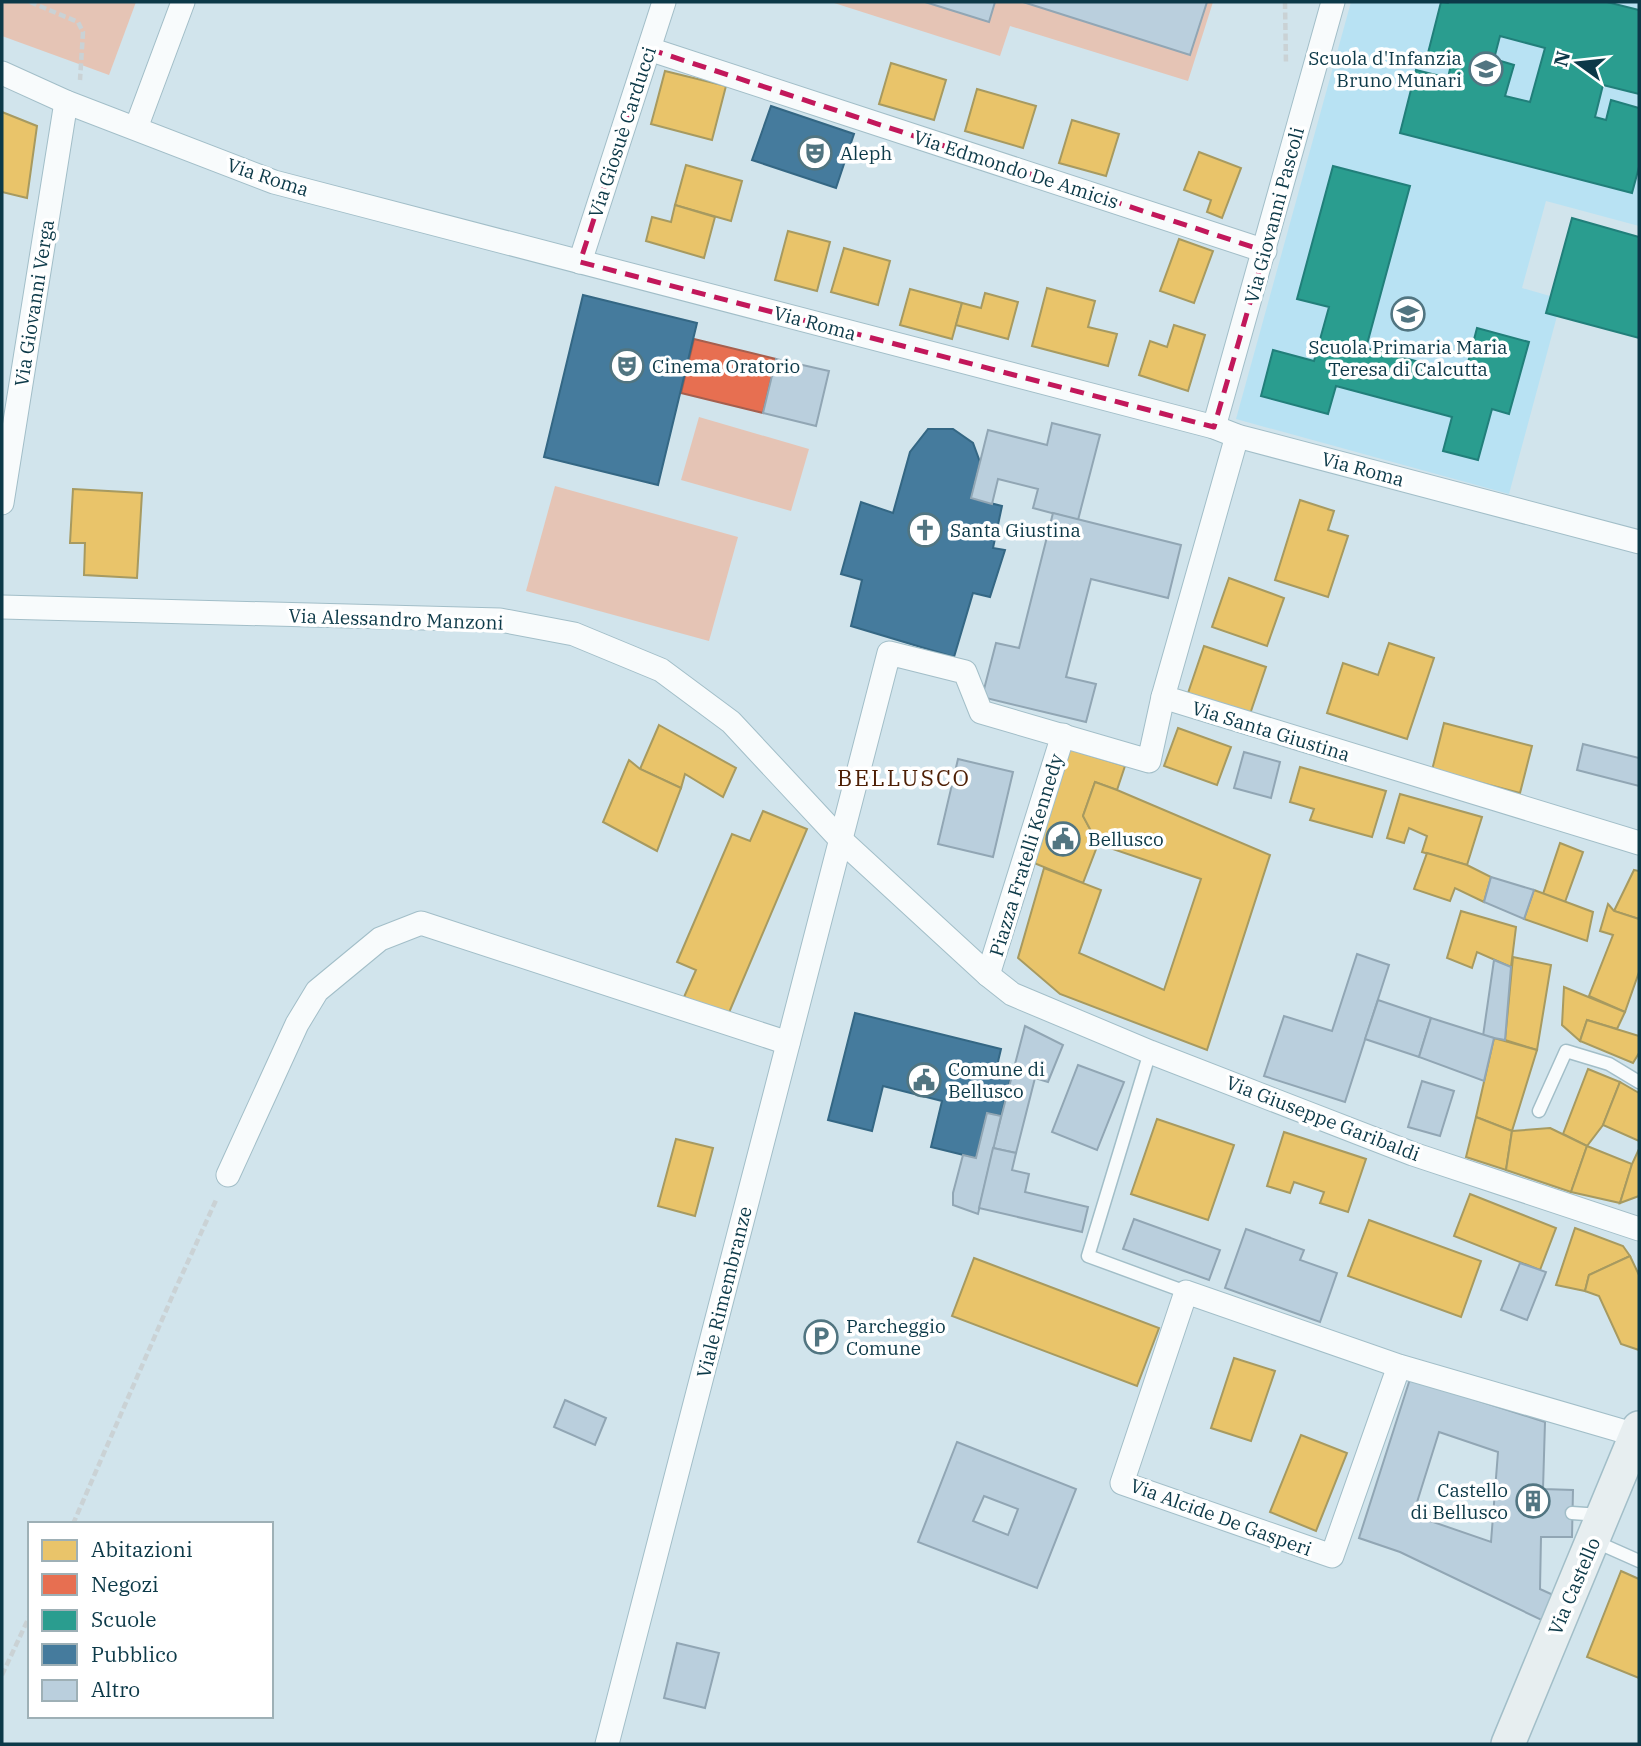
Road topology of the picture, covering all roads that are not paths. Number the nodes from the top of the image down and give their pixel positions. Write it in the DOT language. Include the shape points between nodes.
graph roads {
  1 [pos="183,2"];
  2 [pos="664,2"];
  3 [pos="1332,2"];
  4 [pos="649,49"];
  5 [pos="2,73"];
  6 [pos="66,102"];
  7 [pos="136,128"];
  8 [pos="1265,251"];
  9 [pos="580,262"];
  10 [pos="1214,427"];
  11 [pos="1237,436"];
  12 [pos="2,503"];
  13 [pos="1639,542"];
  14 [pos="2,607"];
  15 [pos="1163,698"];
  16 [pos="1063,735"];
  17 [pos="841,839"];
  18 [pos="1639,843"];
  19 [pos="988,975"];
  20 [pos="1013,994"];
  21 [pos="788,1043"];
  22 [pos="1150,1052"];
  23 [pos="1639,1082"];
  24 [pos="1539,1111"];
  25 [pos="228,1175"];
  26 [pos="1639,1230"];
  27 [pos="1186,1292"];
  28 [pos="1399,1366"];
  29 [pos="1638,1431"];
  30 [pos="1590,1523"];
  31 [pos="1639,1561"];
  32 [pos="607,1744"];
  33 [pos="1508,1744"];
  1 -- 7 [label="street"];
  2 -- 4 [label="street, Via Giosuè Carducci"];
  3 -- 8 [label="street, Via Giovanni Pascoli"];
  4 -- 8 [label="street, Via Edmondo De Amicis"];
  4 -- 9 [label="street, Via Giosuè Carducci"];
  5 -- 6 [label="street, Via Roma"];
  6 -- 7 [label="street, Via Roma"];
  6 -- 12 [label="street, Via Giovanni Verga"];
  7 -- 9 [label="street, Via Roma" via="274,182"];
  8 -- 10 [label="street, Via Giovanni Pascoli"];
  9 -- 10 [label="street, Via Roma"];
  10 -- 11 [label="street, Via Roma"];
  11 -- 13 [label="street, Via Roma"];
  11 -- 15 [label="street"];
  14 -- 17 [label="street, Via Alessandro Manzoni" via="499,620 574,634 661,670 732,722"];
  15 -- 16 [label="street" via="1149,761"];
  15 -- 18 [label="street, Via Santa Giustina"];
  16 -- 17 [label="street, Viale Rimembranze" via="981,712 965,672 889,653"];
  16 -- 19 [label="street, Piazza Fratelli Kennedy"];
  17 -- 19 [label="street, Piazza Fratelli Kennedy"];
  17 -- 21 [label="street, Viale Rimembranze"];
  19 -- 20 [label="street, Piazza Fratelli Kennedy"];
  20 -- 22 [label="street, Via Giuseppe Garibaldi"];
  21 -- 25 [label="street" via="421,923 380,939 317,990"];
  21 -- 32 [label="street, Viale Rimembranze"];
  22 -- 26 [label="street, Via Giuseppe Garibaldi" via="1413,1154"];
  22 -- 27 [label="lane" via="1088,1256"];
  23 -- 24 [label="lane" via="1609,1064 1566,1051"];
  27 -- 28 [label="street"];
  27 -- 28 [label="street, Via Alcide De Gasperi" via="1122,1483 1161,1497 1332,1556"];
  28 -- 29 [label="street"];
  29 -- 30 [label="street, Via Castello"];
  30 -- 31 [label="lane"];
  30 -- 33 [label="street, Via Castello"];
}
